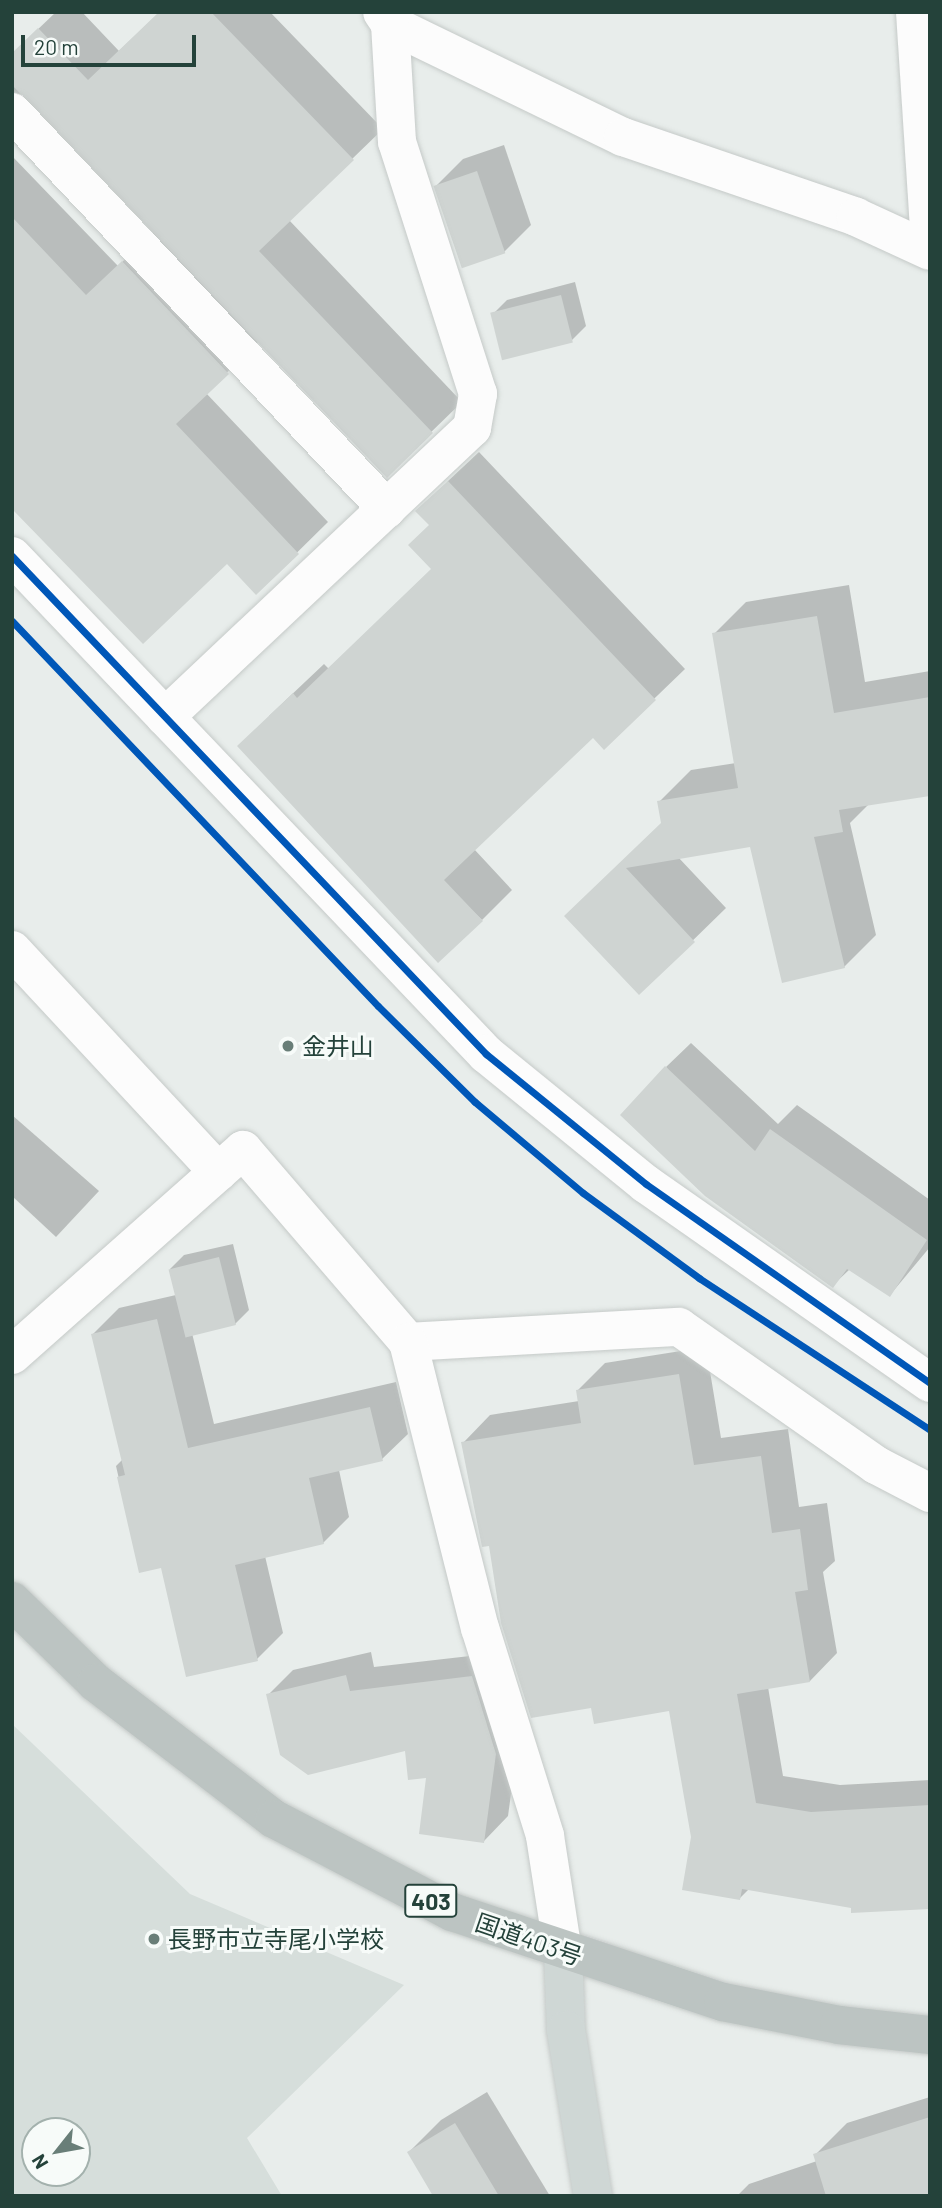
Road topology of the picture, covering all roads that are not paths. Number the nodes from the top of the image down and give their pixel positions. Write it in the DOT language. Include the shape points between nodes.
graph roads {
  1 [pos="915,12"];
  2 [pos="386,18"];
  3 [pos="12,112"];
  4 [pos="930,249"];
  5 [pos="387,509"];
  6 [pos="12,556"];
  7 [pos="165,717"];
  8 [pos="12,950"];
  9 [pos="218,1172"];
  10 [pos="408,1342"];
  11 [pos="12,1355"];
  12 [pos="930,1383"];
  13 [pos="930,1493"];
  14 [pos="12,1601"];
  15 [pos="564,1952"];
  16 [pos="930,2035"];
  17 [pos="593,2196"];
  1 -- 4 [label="street"];
  2 -- 4 [label="street" via="623,137 856,217"];
  2 -- 5 [label="street" via="397,142 478,394 472,428"];
  3 -- 5 [label="street"];
  5 -- 7 [label="street"];
  6 -- 7 [label="street"];
  7 -- 12 [label="street" via="486,1054 646,1184"];
  8 -- 9 [label="street"];
  9 -- 10 [label="street" via="243,1150"];
  9 -- 11 [label="street"];
  10 -- 13 [label="street" via="679,1326 876,1465"];
  10 -- 15 [label="street" via="480,1629 545,1836"];
  14 -- 15 [label="highway, 国道403号 / 403" via="96,1683 274,1819 453,1912"];
  15 -- 16 [label="highway, 国道403号 / 403" via="723,2001 839,2025"];
  15 -- 17 [label="main road" via="566,2030"];
}
